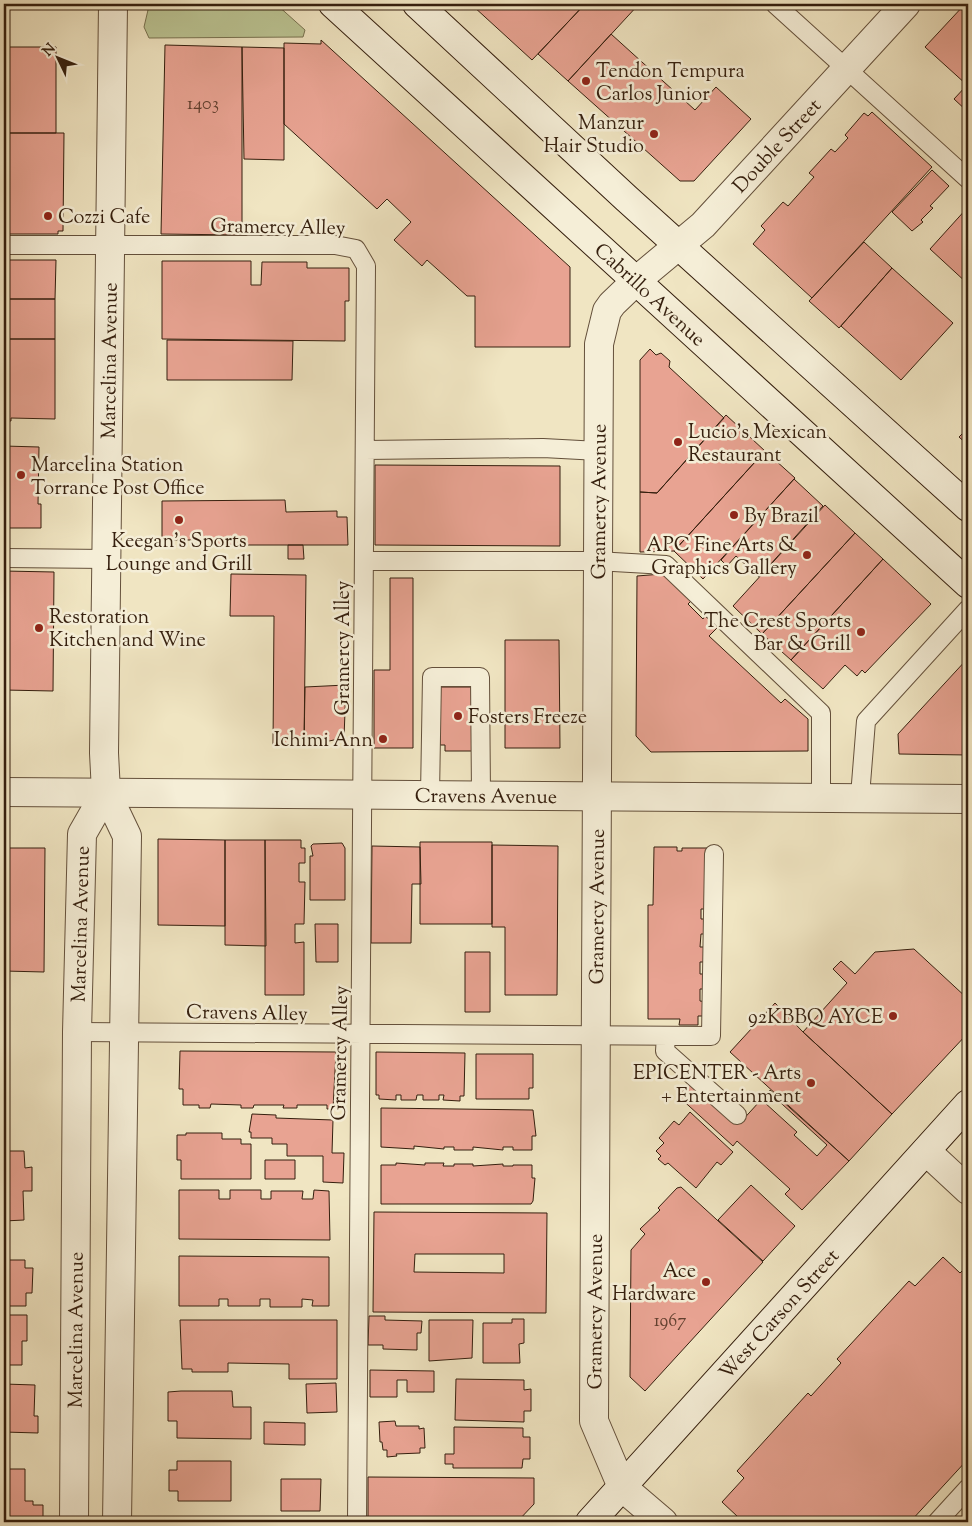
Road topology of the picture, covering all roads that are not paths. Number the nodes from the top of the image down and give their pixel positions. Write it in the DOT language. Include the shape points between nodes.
graph roads {
  1 [pos="113,4"];
  2 [pos="333,4"];
  3 [pos="417,4"];
  4 [pos="775,4"];
  5 [pos="906,4"];
  6 [pos="846,69"];
  7 [pos="968,179"];
  8 [pos="679,244"];
  9 [pos="4,245"];
  10 [pos="110,246"];
  11 [pos="637,280"];
  12 [pos="365,450"];
  13 [pos="599,451"];
  14 [pos="968,507"];
  15 [pos="4,558"];
  16 [pos="107,559"];
  17 [pos="364,561"];
  18 [pos="596,561"];
  19 [pos="968,584"];
  20 [pos="968,609"];
  21 [pos="4,792"];
  22 [pos="106,792"];
  23 [pos="430,795"];
  24 [pos="481,795"];
  25 [pos="598,795"];
  26 [pos="362,796"];
  27 [pos="860,796"];
  28 [pos="821,797"];
  29 [pos="968,799"];
  30 [pos="714,854"];
  31 [pos="77,1032"];
  32 [pos="123,1032"];
  33 [pos="360,1034"];
  34 [pos="596,1035"];
  35 [pos="666,1036"];
  36 [pos="968,1104"];
  37 [pos="737,1115"];
  38 [pos="926,1151"];
  39 [pos="968,1190"];
  40 [pos="622,1487"];
  41 [pos="968,1489"];
  42 [pos="74,1522"];
  43 [pos="117,1522"];
  44 [pos="357,1522"];
  45 [pos="590,1522"];
  46 [pos="663,1522"];
  47 [pos="937,1522"];
  1 -- 10 [label="street, Marcelina Avenue"];
  2 -- 11 [label="street, Cabrillo Avenue"];
  3 -- 8 [label="street"];
  4 -- 6 [label="lane"];
  5 -- 6 [label="street, Double Street"];
  6 -- 7 [label="lane"];
  6 -- 8 [label="street, Double Street" via="704,225"];
  8 -- 11 [label="street, Double Street"];
  8 -- 14 [label="street"];
  9 -- 10 [label="lane, Gramercy Alley"];
  10 -- 12 [label="lane, Gramercy Alley" via="335,245 356,250 366,266"];
  10 -- 16 [label="street, Marcelina Avenue"];
  11 -- 13 [label="street, Gramercy Avenue" via="607,311 599,344"];
  11 -- 19 [label="street, Cabrillo Avenue"];
  12 -- 13 [label="lane" via="543,448"];
  12 -- 17 [label="lane, Gramercy Alley"];
  13 -- 18 [label="street, Gramercy Avenue"];
  15 -- 16 [label="lane"];
  16 -- 22 [label="street, Marcelina Avenue"];
  17 -- 18 [label="lane"];
  17 -- 26 [label="lane, Gramercy Alley"];
  18 -- 25 [label="street, Gramercy Avenue"];
  18 -- 28 [label="lane" via="666,565 821,713"];
  20 -- 27 [label="lane" via="866,721"];
  21 -- 22 [label="street, Cravens Avenue"];
  22 -- 26 [label="street, Cravens Avenue"];
  22 -- 31 [label="street, Marcelina Avenue" via="82,834"];
  22 -- 32 [label="street" via="127,836"];
  23 -- 24 [label="street, Cravens Avenue"];
  23 -- 24 [label="lane" via="432,677 480,677"];
  23 -- 26 [label="street, Cravens Avenue"];
  24 -- 25 [label="street, Cravens Avenue"];
  25 -- 28 [label="street, Cravens Avenue"];
  25 -- 34 [label="street, Gramercy Avenue"];
  26 -- 33 [label="lane, Gramercy Alley"];
  27 -- 28 [label="street, Cravens Avenue"];
  27 -- 29 [label="street, Cravens Avenue"];
  30 -- 35 [label="lane, Cravens Alley" via="711,1036"];
  31 -- 32 [label="lane, Cravens Alley"];
  31 -- 42 [label="street, Marcelina Avenue"];
  32 -- 33 [label="lane, Cravens Alley"];
  32 -- 43 [label="street"];
  33 -- 34 [label="lane, Cravens Alley"];
  33 -- 44 [label="lane, Gramercy Alley"];
  34 -- 35 [label="lane, Cravens Alley"];
  34 -- 40 [label="street, Gramercy Avenue" via="594,1421"];
  35 -- 37 [label="lane" via="665,1051"];
  36 -- 38 [label="street, West Carson Street"];
  38 -- 39 [label="street"];
  38 -- 40 [label="street, West Carson Street"];
  40 -- 45 [label="street, West Carson Street"];
  40 -- 46 [label="street, Gramercy Avenue"];
  41 -- 47 [label="lane"];
}
